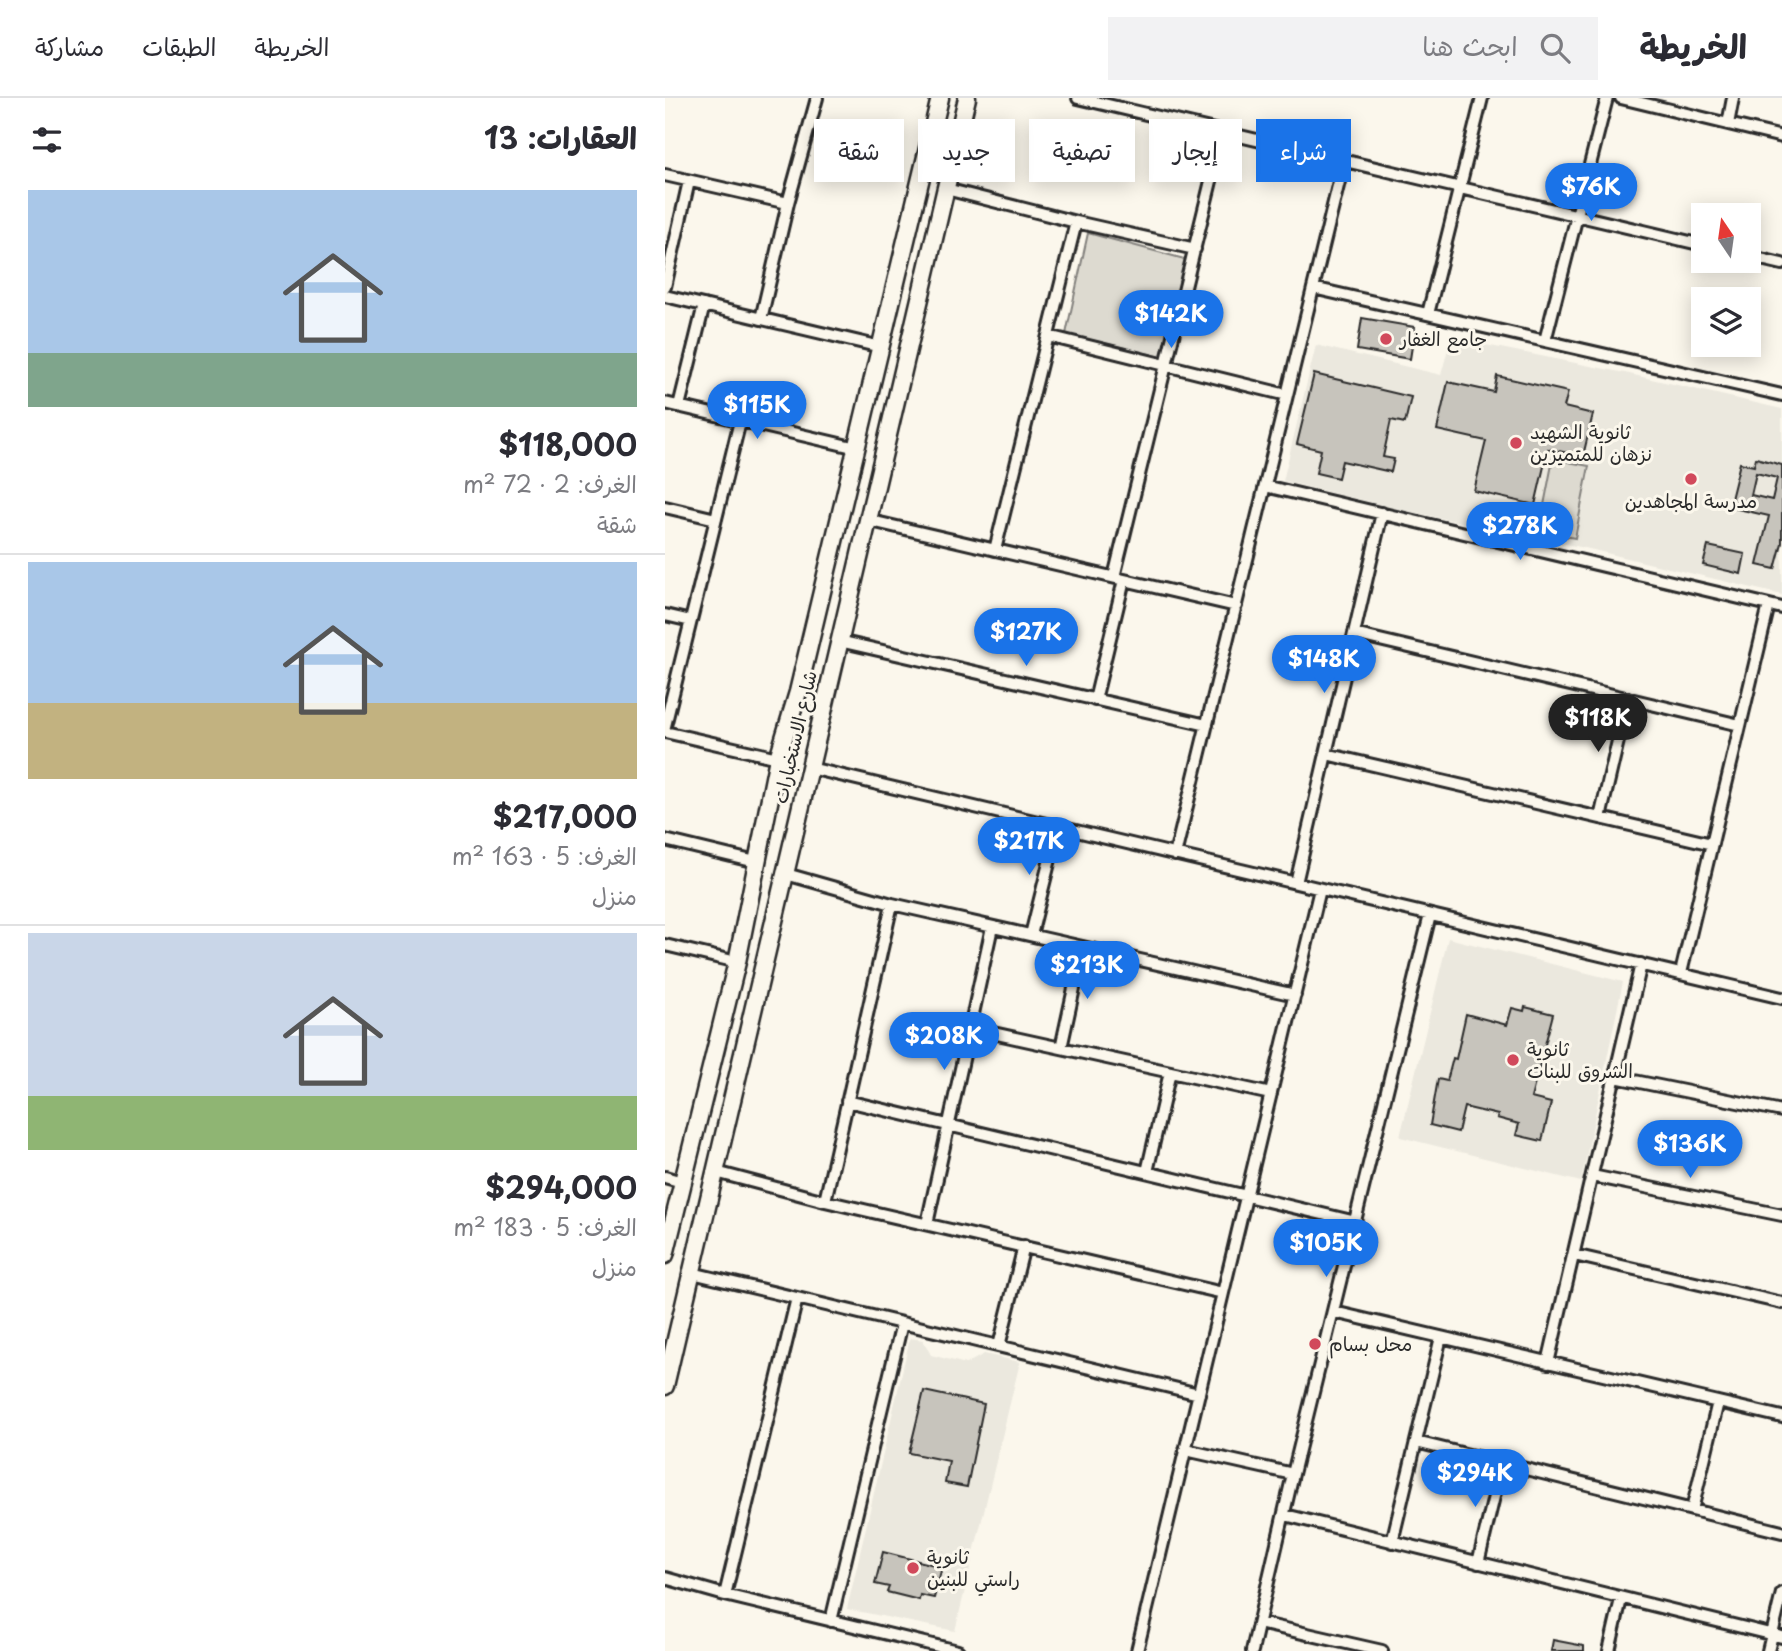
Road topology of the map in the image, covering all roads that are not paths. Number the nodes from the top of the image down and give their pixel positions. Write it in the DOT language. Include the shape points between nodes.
graph roads {
  1 [pos="817,98"];
  2 [pos="940,98"];
  3 [pos="967,98"];
  4 [pos="1078,98"];
  5 [pos="1482,98"];
  6 [pos="1607,98"];
  7 [pos="1621,98"];
  8 [pos="1733,98"];
  9 [pos="1098,100"];
  10 [pos="1172,119"];
  11 [pos="1728,124"];
  12 [pos="1782,137"];
  13 [pos="1351,163"];
  14 [pos="665,175"];
  15 [pos="689,181"];
  16 [pos="1211,182"];
  17 [pos="1339,182"];
  18 [pos="1460,188"];
  19 [pos="946,189"];
  20 [pos="788,203"];
  21 [pos="1577,215"];
  22 [pos="1076,222"];
  23 [pos="1691,242"];
  24 [pos="1195,249"];
  25 [pos="1761,259"];
  26 [pos="1782,264"];
  27 [pos="665,287"];
  28 [pos="1313,288"];
  29 [pos="665,296"];
  30 [pos="704,305"];
  31 [pos="1428,314"];
  32 [pos="761,318"];
  33 [pos="1048,336"];
  34 [pos="1545,341"];
  35 [pos="881,347"];
  36 [pos="1166,365"];
  37 [pos="1287,395"];
  38 [pos="1782,395"];
  39 [pos="665,402"];
  40 [pos="679,406"];
  41 [pos="740,421"];
  42 [pos="857,449"];
  43 [pos="1265,486"];
  44 [pos="665,507"];
  45 [pos="1382,513"];
  46 [pos="716,519"];
  47 [pos="867,520"];
  48 [pos="995,550"];
  49 [pos="1119,579"];
  50 [pos="1769,605"];
  51 [pos="1236,606"];
  52 [pos="1782,608"];
  53 [pos="665,615"];
  54 [pos="691,621"];
  55 [pos="1354,635"];
  56 [pos="839,641"];
  57 [pos="797,692"];
  58 [pos="826,698"];
  59 [pos="1628,698"];
  60 [pos="1095,700"];
  61 [pos="1207,725"];
  62 [pos="1740,725"];
  63 [pos="665,726"];
  64 [pos="665,732"];
  65 [pos="1326,754"];
  66 [pos="778,758"];
  67 [pos="810,768"];
  68 [pos="1599,818"];
  69 [pos="1058,827"];
  70 [pos="665,840"];
  71 [pos="1712,844"];
  72 [pos="1175,855"];
  73 [pos="756,862"];
  74 [pos="786,874"];
  75 [pos="1296,883"];
  76 [pos="1320,889"];
  77 [pos="892,904"];
  78 [pos="1430,915"];
  79 [pos="992,927"];
  80 [pos="1031,935"];
  81 [pos="665,945"];
  82 [pos="1083,947"];
  83 [pos="737,962"];
  84 [pos="1641,964"];
  85 [pos="1681,973"];
  86 [pos="1294,995"];
  87 [pos="1782,998"];
  88 [pos="970,1028"];
  89 [pos="1061,1048"];
  90 [pos="1170,1072"];
  91 [pos="1615,1077"];
  92 [pos="1271,1094"];
  93 [pos="847,1101"];
  94 [pos="1782,1111"];
  95 [pos="949,1125"];
  96 [pos="716,1172"];
  97 [pos="1147,1172"];
  98 [pos="1592,1176"];
  99 [pos="665,1177"];
  100 [pos="683,1182"];
  101 [pos="1246,1196"];
  102 [pos="825,1201"];
  103 [pos="1782,1215"];
  104 [pos="1356,1222"];
  105 [pos="927,1224"];
  106 [pos="1024,1246"];
  107 [pos="665,1255"];
  108 [pos="1574,1255"];
  109 [pos="692,1273"];
  110 [pos="1223,1293"];
  111 [pos="797,1298"];
  112 [pos="1782,1303"];
  113 [pos="1334,1312"];
  114 [pos="902,1323"];
  115 [pos="1441,1337"];
  116 [pos="999,1346"];
  117 [pos="1548,1363"];
  118 [pos="665,1386"];
  119 [pos="1199,1394"];
  120 [pos="1718,1402"];
  121 [pos="1782,1417"];
  122 [pos="1416,1442"];
  123 [pos="1186,1450"];
  124 [pos="1503,1463"];
  125 [pos="1293,1474"];
  126 [pos="1692,1510"];
  127 [pos="1285,1514"];
  128 [pos="1782,1532"];
  129 [pos="1392,1542"];
  130 [pos="1478,1563"];
  131 [pos="665,1578"];
  132 [pos="1782,1592"];
  133 [pos="725,1595"];
  134 [pos="1621,1599"];
  135 [pos="831,1620"];
  136 [pos="1259,1623"];
  137 [pos="1777,1636"];
  138 [pos="1366,1649"];
  139 [pos="958,1651"];
  140 [pos="1137,1651"];
  141 [pos="1252,1651"];
  142 [pos="1382,1651"];
  143 [pos="1609,1651"];
  144 [pos="1768,1651"];
  1 -- 20 [label="street"];
  2 -- 35 [label="main road, شارع الاستخبارات"];
  3 -- 19 [label="main road, شارع الاستخبارات"];
  4 -- 9 [label="street"];
  5 -- 18 [label="street"];
  6 -- 21 [label="street"];
  7 -- 11 [label="street"];
  8 -- 11 [label="street"];
  9 -- 10 [label="street"];
  11 -- 12 [label="street"];
  13 -- 18 [label="street"];
  14 -- 15 [label="street"];
  15 -- 20 [label="street"];
  15 -- 27 [label="street"];
  16 -- 24 [label="street"];
  17 -- 28 [label="street"];
  18 -- 21 [label="street"];
  18 -- 31 [label="street"];
  19 -- 22 [label="street"];
  19 -- 47 [label="main road, شارع الاستخبارات"];
  20 -- 32 [label="street"];
  21 -- 23 [label="street"];
  21 -- 34 [label="street"];
  22 -- 24 [label="street"];
  22 -- 33 [label="street"];
  24 -- 36 [label="street"];
  25 -- 26 [label="street"];
  28 -- 31 [label="street"];
  28 -- 37 [label="street"];
  29 -- 30 [label="street"];
  30 -- 32 [label="street"];
  30 -- 40 [label="street"];
  31 -- 34 [label="street"];
  32 -- 35 [label="street"];
  33 -- 36 [label="street"];
  33 -- 48 [label="street"];
  34 -- 38 [label="street"];
  35 -- 42 [label="main road, شارع الاستخبارات"];
  36 -- 37 [label="street"];
  36 -- 49 [label="street"];
  37 -- 43 [label="street"];
  39 -- 40 [label="street"];
  40 -- 41 [label="street"];
  41 -- 42 [label="street"];
  41 -- 46 [label="street"];
  42 -- 57 [label="main road, شارع الاستخبارات"];
  43 -- 45 [label="street"];
  43 -- 51 [label="street"];
  44 -- 46 [label="street"];
  45 -- 50 [label="street"];
  45 -- 55 [label="street"];
  46 -- 54 [label="street"];
  47 -- 48 [label="street"];
  47 -- 56 [label="main road, شارع الاستخبارات"];
  48 -- 49 [label="street"];
  49 -- 51 [label="street"];
  49 -- 60 [label="street"];
  50 -- 52 [label="street"];
  50 -- 62 [label="street"];
  51 -- 61 [label="street"];
  53 -- 54 [label="street"];
  54 -- 63 [label="street"];
  55 -- 59 [label="street"];
  55 -- 65 [label="street"];
  56 -- 58 [label="main road, شارع الاستخبارات"];
  56 -- 60 [label="street"];
  57 -- 58 [label="main road"];
  57 -- 66 [label="main road, شارع الاستخبارات"];
  58 -- 67 [label="main road, شارع الاستخبارات"];
  59 -- 62 [label="street"];
  59 -- 68 [label="street"];
  60 -- 61 [label="street"];
  61 -- 72 [label="street"];
  62 -- 71 [label="street"];
  64 -- 66 [label="street"];
  65 -- 68 [label="street"];
  65 -- 75 [label="street"];
  66 -- 73 [label="main road, شارع الاستخبارات"];
  67 -- 69 [label="street"];
  67 -- 74 [label="main road, شارع الاستخبارات"];
  68 -- 71 [label="street"];
  69 -- 72 [label="street"];
  69 -- 80 [label="street"];
  70 -- 73 [label="street"];
  71 -- 85 [label="street"];
  72 -- 75 [label="street"];
  73 -- 83 [label="main road, شارع الاستخبارات"];
  74 -- 77 [label="street"];
  74 -- 96 [label="main road, شارع الاستخبارات"];
  75 -- 76 [label="street"];
  76 -- 78 [label="street"];
  76 -- 86 [label="street"];
  77 -- 79 [label="street"];
  77 -- 93 [label="street"];
  78 -- 84 [label="street"];
  78 -- 104 [label="street"];
  79 -- 80 [label="street"];
  79 -- 88 [label="street"];
  80 -- 82 [label="street"];
  81 -- 83 [label="street"];
  82 -- 86 [label="street"];
  82 -- 89 [label="street"];
  83 -- 100 [label="main road, شارع الاستخبارات"];
  84 -- 85 [label="street"];
  84 -- 91 [label="street"];
  85 -- 87 [label="street"];
  86 -- 92 [label="street"];
  88 -- 89 [label="street"];
  88 -- 95 [label="street"];
  89 -- 90 [label="street"];
  90 -- 92 [label="street"];
  90 -- 97 [label="street"];
  91 -- 94 [label="street"];
  91 -- 98 [label="street"];
  92 -- 101 [label="street"];
  93 -- 95 [label="street"];
  93 -- 102 [label="street"];
  95 -- 97 [label="street"];
  95 -- 105 [label="street"];
  96 -- 102 [label="street"];
  96 -- 109 [label="main road, شارع الاستخبارات"];
  97 -- 101 [label="street"];
  98 -- 103 [label="street"];
  98 -- 108 [label="street"];
  99 -- 100 [label="street"];
  100 -- 107 [label="main road, شارع الاستخبارات"];
  101 -- 104 [label="street"];
  101 -- 110 [label="street"];
  102 -- 105 [label="street"];
  104 -- 113 [label="street"];
  105 -- 106 [label="street"];
  106 -- 110 [label="street"];
  106 -- 116 [label="street"];
  108 -- 112 [label="street"];
  108 -- 117 [label="street"];
  109 -- 111 [label="street"];
  109 -- 118 [label="main road, شارع الاستخبارات"];
  110 -- 119 [label="street"];
  111 -- 114 [label="street"];
  111 -- 133 [label="street"];
  113 -- 115 [label="street"];
  113 -- 125 [label="street"];
  114 -- 116 [label="street"];
  114 -- 135 [label="street"];
  115 -- 117 [label="street"];
  115 -- 122 [label="street"];
  116 -- 119 [label="street"];
  117 -- 120 [label="street"];
  119 -- 123 [label="street"];
  120 -- 121 [label="street"];
  120 -- 126 [label="street"];
  122 -- 124 [label="street"];
  122 -- 129 [label="street"];
  123 -- 125 [label="street"];
  123 -- 140 [label="street"];
  124 -- 126 [label="street"];
  124 -- 130 [label="street"];
  125 -- 127 [label="street"];
  126 -- 128 [label="street"];
  127 -- 129 [label="street"];
  127 -- 136 [label="street"];
  129 -- 130 [label="street"];
  130 -- 134 [label="street"];
  131 -- 133 [label="street"];
  132 -- 137 [label="street"];
  133 -- 135 [label="street"];
  134 -- 137 [label="street"];
  134 -- 143 [label="street"];
  135 -- 139 [label="street"];
  136 -- 138 [label="street"];
  136 -- 141 [label="street"];
  137 -- 144 [label="street"];
  138 -- 142 [label="street"];
}
